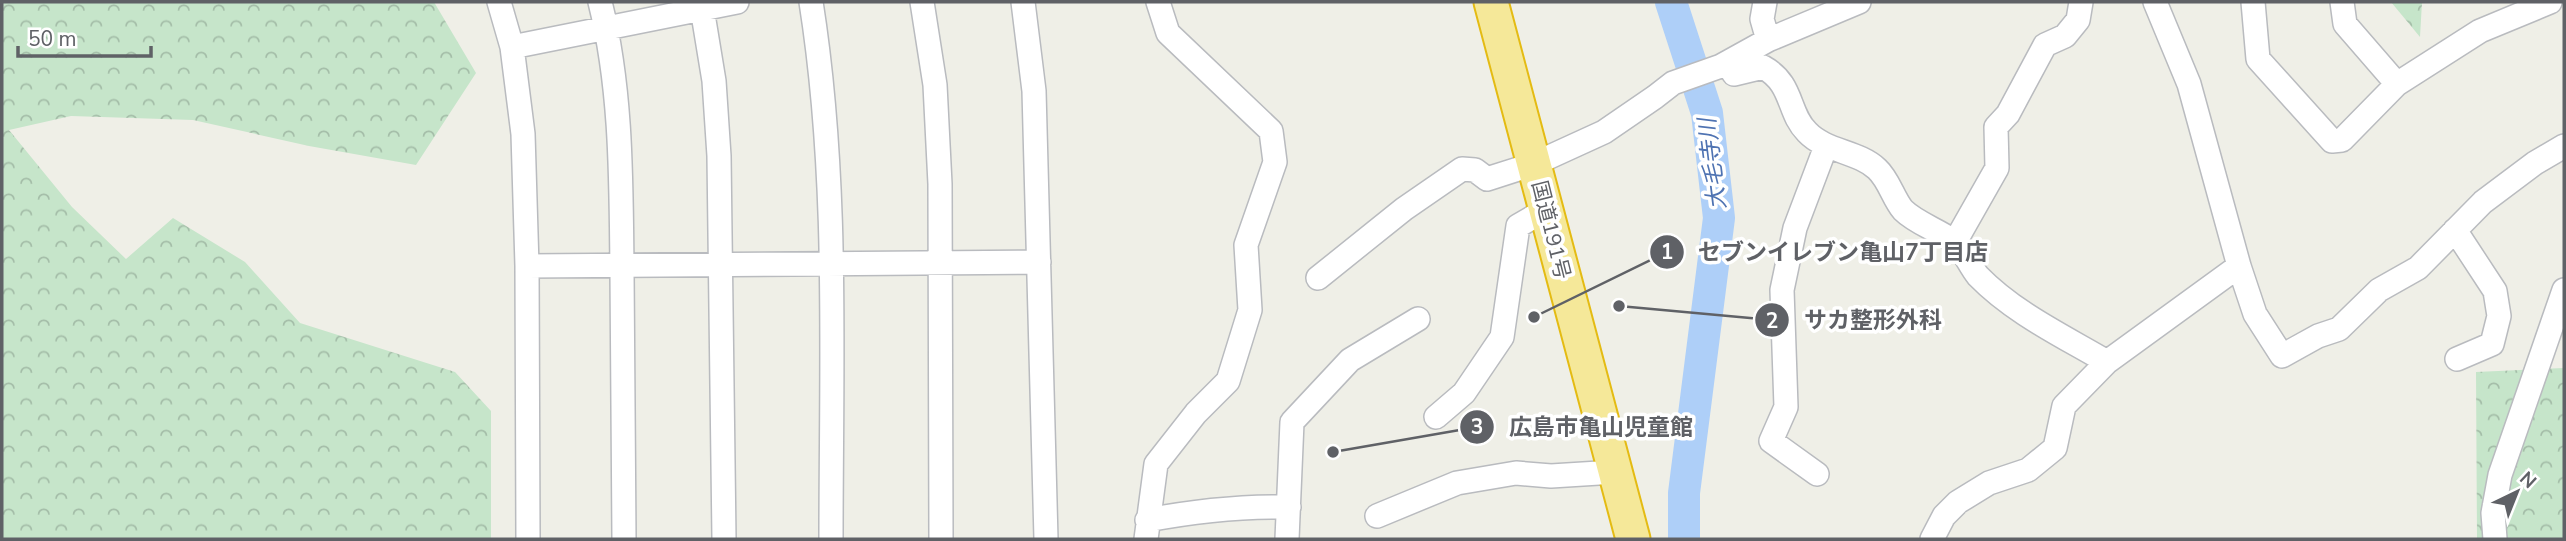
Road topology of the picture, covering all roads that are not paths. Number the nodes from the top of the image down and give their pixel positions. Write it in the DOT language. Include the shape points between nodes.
graph roads {
  1 [pos="499,2"];
  2 [pos="600,2"];
  3 [pos="737,2"];
  4 [pos="811,2"];
  5 [pos="922,2"];
  6 [pos="1023,2"];
  7 [pos="1158,2"];
  8 [pos="1491,2"];
  9 [pos="1765,2"];
  10 [pos="1859,2"];
  11 [pos="2081,2"];
  12 [pos="2155,2"];
  13 [pos="2253,2"];
  14 [pos="2342,2"];
  15 [pos="2550,2"];
  16 [pos="702,5"];
  17 [pos="606,28"];
  18 [pos="1768,40"];
  19 [pos="512,47"];
  20 [pos="1724,65"];
  21 [pos="2397,84"];
  22 [pos="1826,146"];
  23 [pos="2564,146"];
  24 [pos="1534,164"];
  25 [pos="1545,210"];
  26 [pos="2455,230"];
  27 [pos="1955,243"];
  28 [pos="1039,262"];
  29 [pos="939,263"];
  30 [pos="722,264"];
  31 [pos="830,264"];
  32 [pos="622,265"];
  33 [pos="527,266"];
  34 [pos="2239,266"];
  35 [pos="1318,278"];
  36 [pos="2564,290"];
  37 [pos="1418,319"];
  38 [pos="2457,359"];
  39 [pos="2107,362"];
  40 [pos="1436,417"];
  41 [pos="1615,472"];
  42 [pos="1817,474"];
  43 [pos="1289,507"];
  44 [pos="1377,516"];
  45 [pos="1147,530"];
  46 [pos="528,539"];
  47 [pos="624,539"];
  48 [pos="724,539"];
  49 [pos="831,539"];
  50 [pos="941,539"];
  51 [pos="1046,539"];
  52 [pos="1287,539"];
  53 [pos="1633,539"];
  54 [pos="1932,539"];
  55 [pos="2495,539"];
  1 -- 19 [label="street"];
  2 -- 17 [label="street"];
  3 -- 16 [label="street"];
  4 -- 31 [label="street" via="828,143"];
  5 -- 29 [label="street" via="935,85"];
  6 -- 28 [label="street" via="1034,91"];
  7 -- 45 [label="street" via="1168,33 1271,131 1275,163 1246,245 1250,310 1228,381 1156,464"];
  8 -- 24 [label="highway, 国道191号"];
  9 -- 18 [label="street" via="1762,19"];
  10 -- 18 [label="street"];
  11 -- 27 [label="street" via="2078,20 2065,36 2045,45 2008,114 1996,127 1997,167"];
  12 -- 34 [label="street" via="2189,84"];
  13 -- 21 [label="street" via="2258,60 2332,141 2342,140"];
  14 -- 21 [label="street" via="2345,24"];
  15 -- 21 [label="street" via="2480,31"];
  16 -- 17 [label="street"];
  16 -- 30 [label="street" via="714,81"];
  17 -- 19 [label="street"];
  17 -- 32 [label="street" via="617,96"];
  18 -- 20 [label="street"];
  19 -- 33 [label="street" via="523,134"];
  20 -- 22 [label="street" via="1734,74 1763,67 1771,71 1788,92 1806,131"];
  20 -- 24 [label="street" via="1672,83 1604,132"];
  22 -- 27 [label="street" via="1872,165 1904,210"];
  22 -- 42 [label="street" via="1795,228 1782,290 1786,407 1771,441"];
  23 -- 26 [label="street" via="2483,202"];
  24 -- 25 [label="highway, 国道191号"];
  24 -- 35 [label="street" via="1488,179 1475,170 1462,169"];
  25 -- 40 [label="street" via="1518,226 1502,337 1465,393"];
  25 -- 41 [label="highway, 国道191号"];
  26 -- 34 [label="street" via="2418,268 2379,290 2339,329 2282,356 2255,314"];
  26 -- 38 [label="street" via="2496,292 2499,316 2492,344"];
  27 -- 39 [label="street" via="1978,275 2018,310"];
  28 -- 29 [label="street"];
  28 -- 51 [label="street"];
  29 -- 31 [label="street"];
  29 -- 50 [label="street"];
  30 -- 31 [label="street"];
  30 -- 32 [label="street"];
  30 -- 48 [label="street"];
  31 -- 49 [label="street"];
  32 -- 33 [label="street"];
  32 -- 47 [label="street"];
  33 -- 46 [label="street"];
  34 -- 39 [label="street"];
  36 -- 55 [label="street" via="2500,475 2493,513"];
  37 -- 43 [label="street" via="1350,360 1292,422"];
  39 -- 54 [label="street" via="2064,406 2055,448 2028,470 1989,483 1958,502"];
  41 -- 44 [label="street" via="1516,473 1457,483"];
  41 -- 53 [label="highway, 国道191号"];
  43 -- 45 [label="street" via="1190,512"];
  43 -- 52 [label="street"];
}
